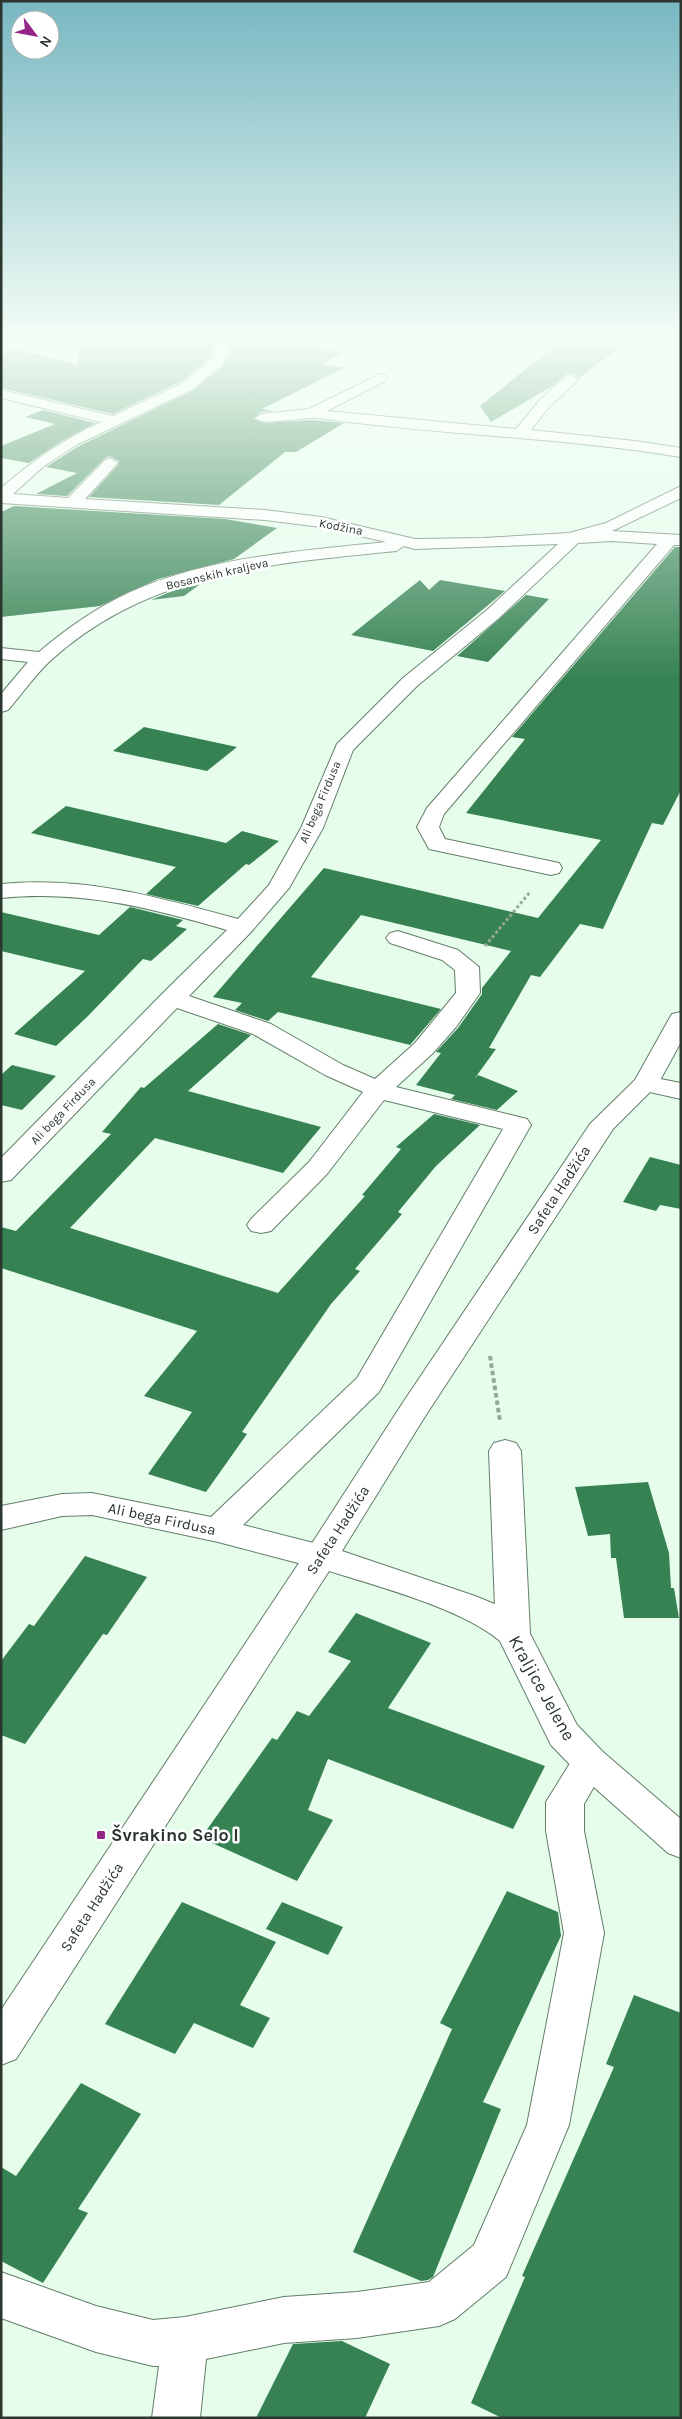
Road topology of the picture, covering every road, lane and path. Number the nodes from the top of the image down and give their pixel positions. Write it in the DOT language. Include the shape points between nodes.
graph roads {
  1 [pos="53,454"];
  2 [pos="110,462"];
  3 [pos="681,491"];
  4 [pos="1,497"];
  5 [pos="71,504"];
  6 [pos="576,536"];
  7 [pos="676,540"];
  8 [pos="415,544"];
  9 [pos="1,653"];
  10 [pos="43,658"];
  11 [pos="1,706"];
  12 [pos="551,868"];
  13 [pos="1,891"];
  14 [pos="244,927"];
  15 [pos="398,938"];
  16 [pos="467,967"];
  17 [pos="171,998"];
  18 [pos="681,1019"];
  19 [pos="645,1084"];
  20 [pos="379,1089"];
  21 [pos="681,1091"];
  22 [pos="1,1174"];
  23 [pos="262,1225"];
  24 [pos="482,1307"];
  25 [pos="505,1452"];
  26 [pos="1,1518"];
  27 [pos="218,1530"];
  28 [pos="321,1556"];
  29 [pos="513,1633"];
  30 [pos="590,1762"];
  31 [pos="681,1842"];
  32 [pos="1,2046"];
  33 [pos="1,2295"];
  34 [pos="185,2340"];
  35 [pos="176,2418"];
  1 -- 4 [label="street"];
  2 -- 5 [label="street"];
  3 -- 6 [label="street" via="612,526"];
  4 -- 5 [label="street, Kodžina"];
  5 -- 8 [label="street, Kodžina" via="265,515 321,522"];
  6 -- 7 [label="street, Kodžina"];
  6 -- 8 [label="street, Kodžina"];
  6 -- 14 [label="street, Ali bega Firdusa" via="493,614 410,682 344,748 312,828 278,888"];
  7 -- 12 [label="street" via="434,812 428,828 437,844"];
  8 -- 10 [label="street, Bosanskih kraljeva" via="249,565 165,585 108,611"];
  9 -- 10 [label="street"];
  10 -- 11 [label="street, Bosanskih kraljeva"];
  12 -- 16 [label="path"];
  13 -- 14 [label="street" via="19,888 100,893 137,899"];
  14 -- 17 [label="street, Ali bega Firdusa"];
  15 -- 16 [label="street" via="450,955"];
  16 -- 20 [label="street" via="468,993 424,1048"];
  17 -- 20 [label="street" via="260,1028 330,1068"];
  17 -- 22 [label="street, Ali bega Firdusa"];
  18 -- 19 [label="street, Safeta Hadžića"];
  19 -- 21 [label="street"];
  19 -- 24 [label="street, Safeta Hadžića" via="603,1124"];
  20 -- 23 [label="street" via="318,1168"];
  20 -- 27 [label="street" via="518,1125 368,1385"];
  24 -- 25 [label="path"];
  24 -- 28 [label="street, Safeta Hadžića"];
  25 -- 29 [label="street"];
  26 -- 27 [label="street, Ali bega Firdusa" via="62,1505 92,1504"];
  27 -- 28 [label="street, Ali bega Firdusa"];
  28 -- 29 [label="street, Kraljice Jelene" via="398,1579 468,1607 502,1623"];
  28 -- 32 [label="street, Safeta Hadžića"];
  29 -- 30 [label="street, Kraljice Jelene" via="564,1734"];
  30 -- 31 [label="street, Kraljice Jelene"];
  30 -- 34 [label="street" via="565,1802 565,1831 584,1933 548,2125 490,2261 439,2304 357,2315 284,2320"];
  33 -- 34 [label="street" via="96,2329 154,2343"];
  34 -- 35 [label="street"];
}
